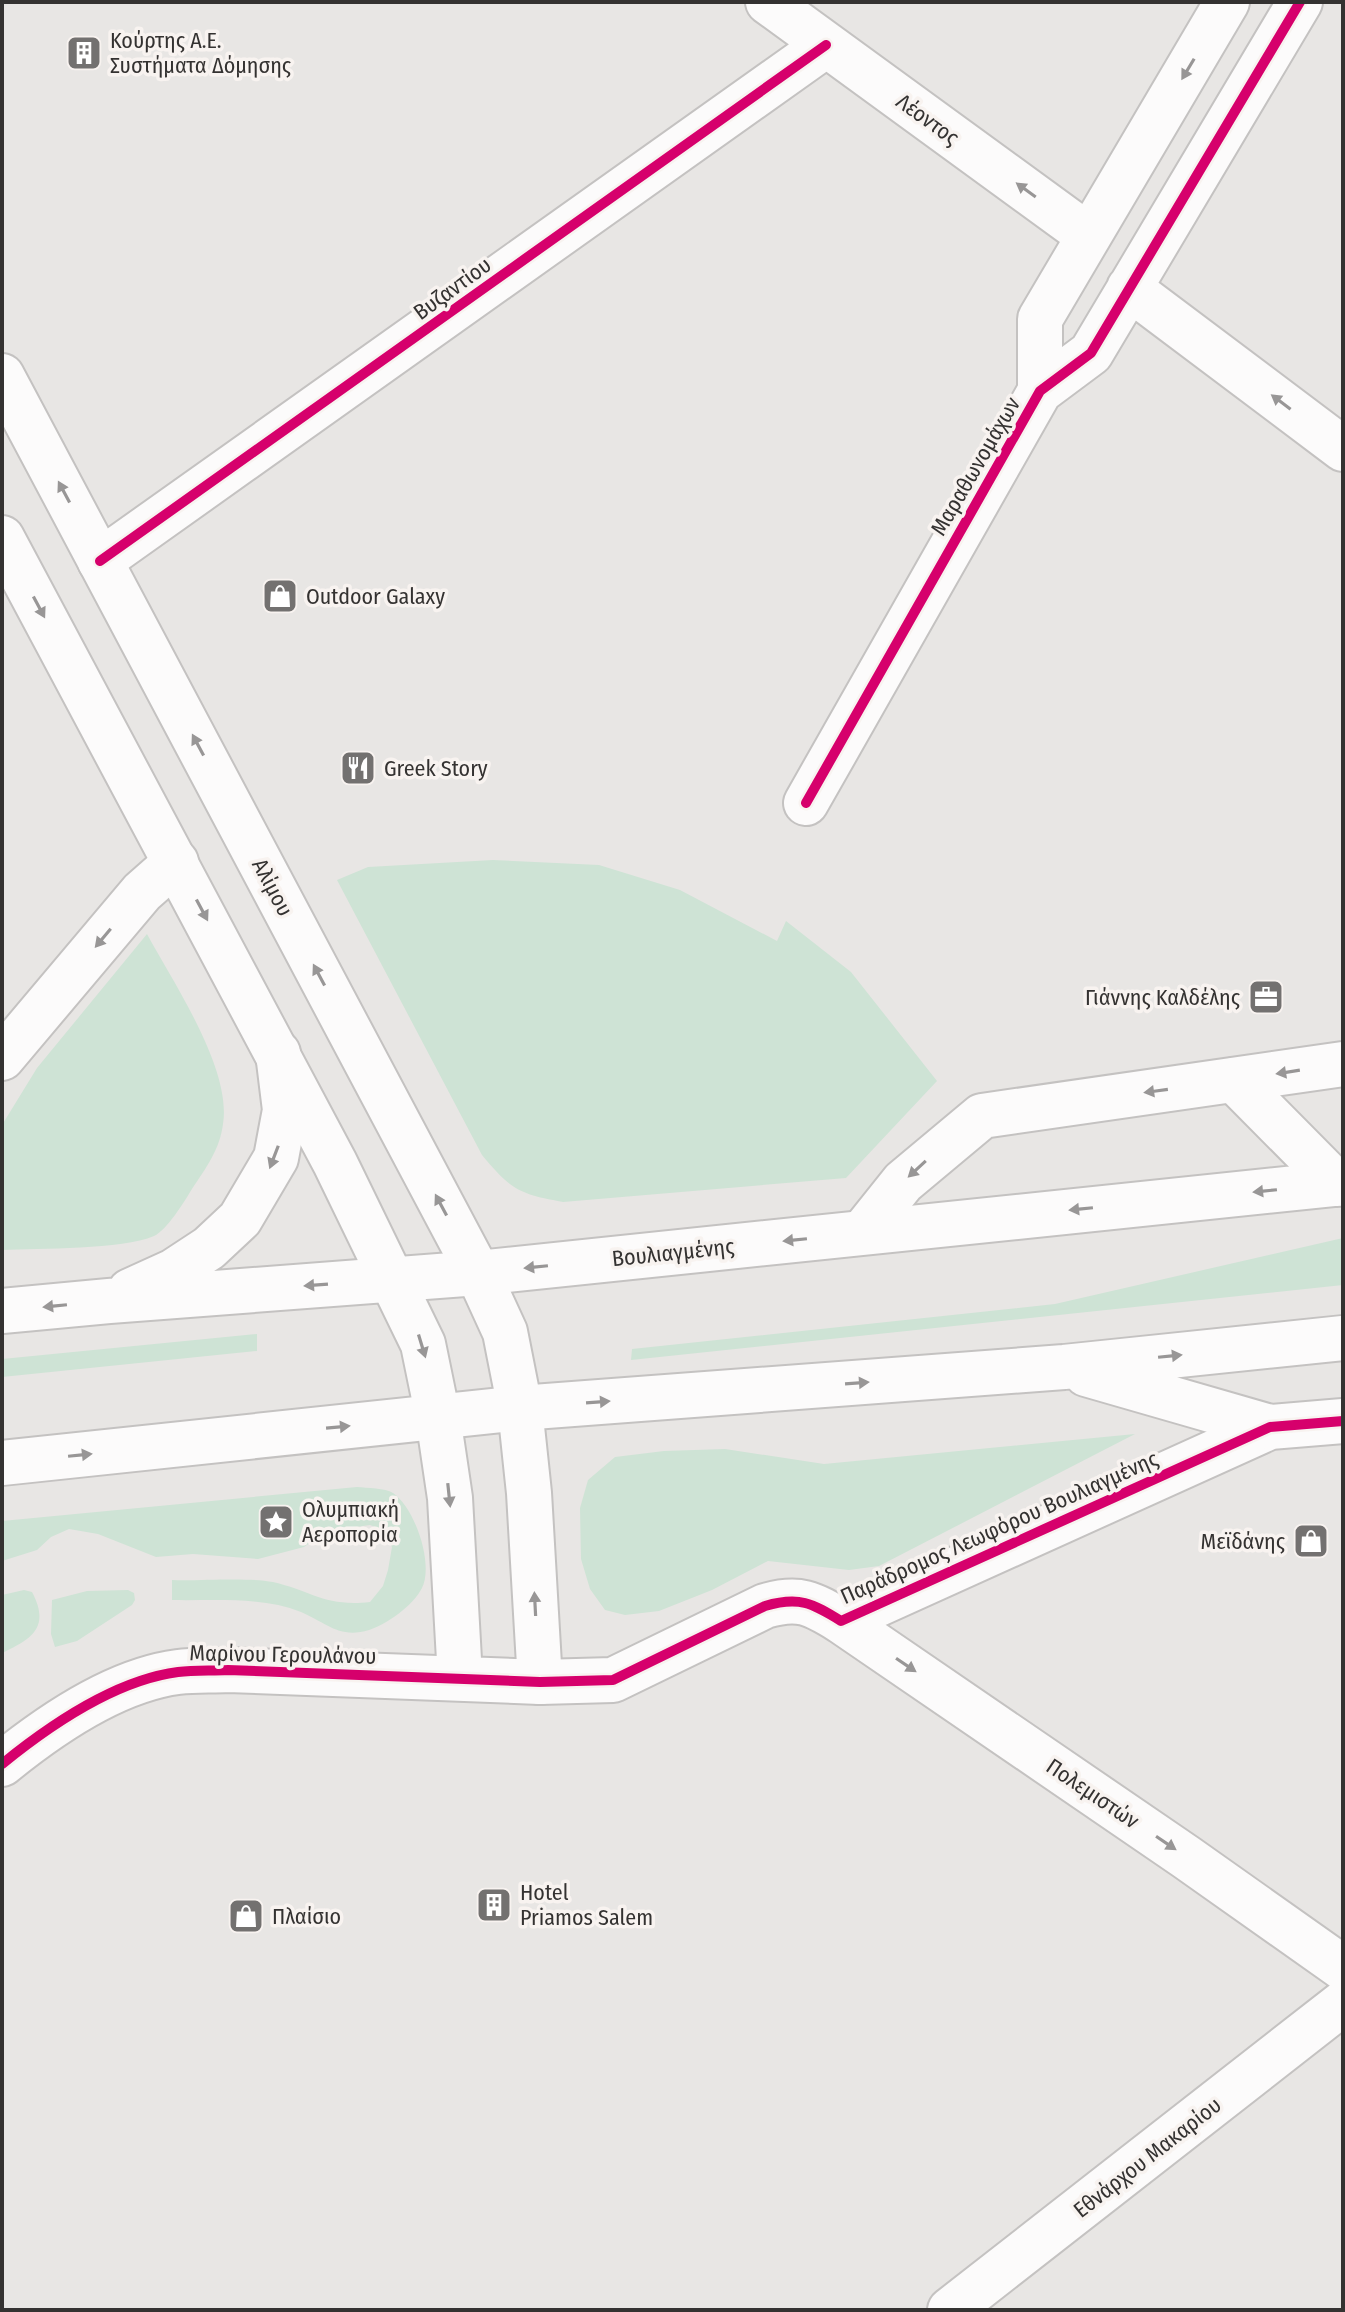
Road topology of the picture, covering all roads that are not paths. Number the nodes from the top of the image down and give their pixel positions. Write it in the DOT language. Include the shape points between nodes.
graph roads {
  1 [pos="768,2"];
  2 [pos="1227,2"];
  3 [pos="1300,2"];
  4 [pos="826,45"];
  5 [pos="1089,236"];
  6 [pos="1129,288"];
  7 [pos="2,376"];
  8 [pos="1040,391"];
  9 [pos="1343,449"];
  10 [pos="2,538"];
  11 [pos="100,561"];
  12 [pos="806,803"];
  13 [pos="176,862"];
  14 [pos="278,1053"];
  15 [pos="2,1058"];
  16 [pos="1343,1064"];
  17 [pos="1234,1080"];
  18 [pos="1340,1183"];
  19 [pos="863,1232"];
  20 [pos="478,1273"];
  21 [pos="393,1280"];
  22 [pos="109,1301"];
  23 [pos="2,1311"];
  24 [pos="1343,1338"];
  25 [pos="1064,1367"];
  26 [pos="520,1408"];
  27 [pos="438,1417"];
  28 [pos="1343,1421"];
  29 [pos="1270,1427"];
  30 [pos="2,1463"];
  31 [pos="841,1621"];
  32 [pos="460,1678"];
  33 [pos="540,1682"];
  34 [pos="2,1764"];
  35 [pos="1343,1968"];
  36 [pos="1343,2003"];
  37 [pos="950,2310"];
  1 -- 4 [label="street, Λέοντος"];
  2 -- 5 [label="street, Μαραθωνομάχων, one-way"];
  3 -- 6 [label="street, Μαραθωνομάχων"];
  5 -- 4 [label="street, Λέοντος, one-way"];
  4 -- 11 [label="street, Βυζαντίου"];
  5 -- 8 [label="street, Μαραθωνομάχων" via="1040,319"];
  6 -- 8 [label="street, Μαραθωνομάχων" via="1091,353"];
  9 -- 6 [label="street, one-way"];
  11 -- 7 [label="street, Αλίμου, one-way"];
  8 -- 12 [label="street, Μαραθωνομάχων"];
  10 -- 13 [label="street, one-way"];
  20 -- 11 [label="street, Αλίμου, one-way"];
  13 -- 14 [label="street, one-way"];
  13 -- 15 [label="street, one-way" via="142,892"];
  14 -- 21 [label="street"];
  14 -- 22 [label="street, one-way" via="285,1110 276,1158 240,1219 174,1271"];
  16 -- 17 [label="street, one-way"];
  17 -- 18 [label="street"];
  17 -- 19 [label="street, one-way" via="982,1116 903,1182"];
  18 -- 19 [label="street, Βουλιαγμένης, one-way"];
  19 -- 20 [label="street, Βουλιαγμένης, one-way"];
  20 -- 21 [label="street, Βουλιαγμένης"];
  20 -- 26 [label="street, Αλίμου" via="505,1332"];
  21 -- 22 [label="street, Βουλιαγμένης, one-way"];
  21 -- 27 [label="street, one-way" via="423,1344"];
  22 -- 23 [label="street, Βουλιαγμένης, one-way"];
  25 -- 24 [label="street, one-way"];
  26 -- 25 [label="street, one-way"];
  25 -- 29 [label="street"];
  26 -- 27 [label="street"];
  33 -- 26 [label="street, one-way"];
  30 -- 27 [label="street, one-way"];
  27 -- 32 [label="street, one-way" via="450,1498"];
  28 -- 29 [label="street, Παράδρομος Λεωφόρου Βουλιαγμένης"];
  29 -- 31 [label="street, Παράδρομος Λεωφόρου Βουλιαγμένης"];
  31 -- 33 [label="street, Παράδρομος Λεωφόρου Βουλιαγμένης" via="799,1600 781,1601 613,1680"];
  31 -- 35 [label="street, Πολεμιστών, one-way"];
  32 -- 33 [label="street, Μαρίνου Γερουλάνου"];
  32 -- 34 [label="street, Μαρίνου Γερουλάνου" via="177,1672 77,1710"];
  36 -- 37 [label="street, Εθνάρχου Μακαρίου"];
}
